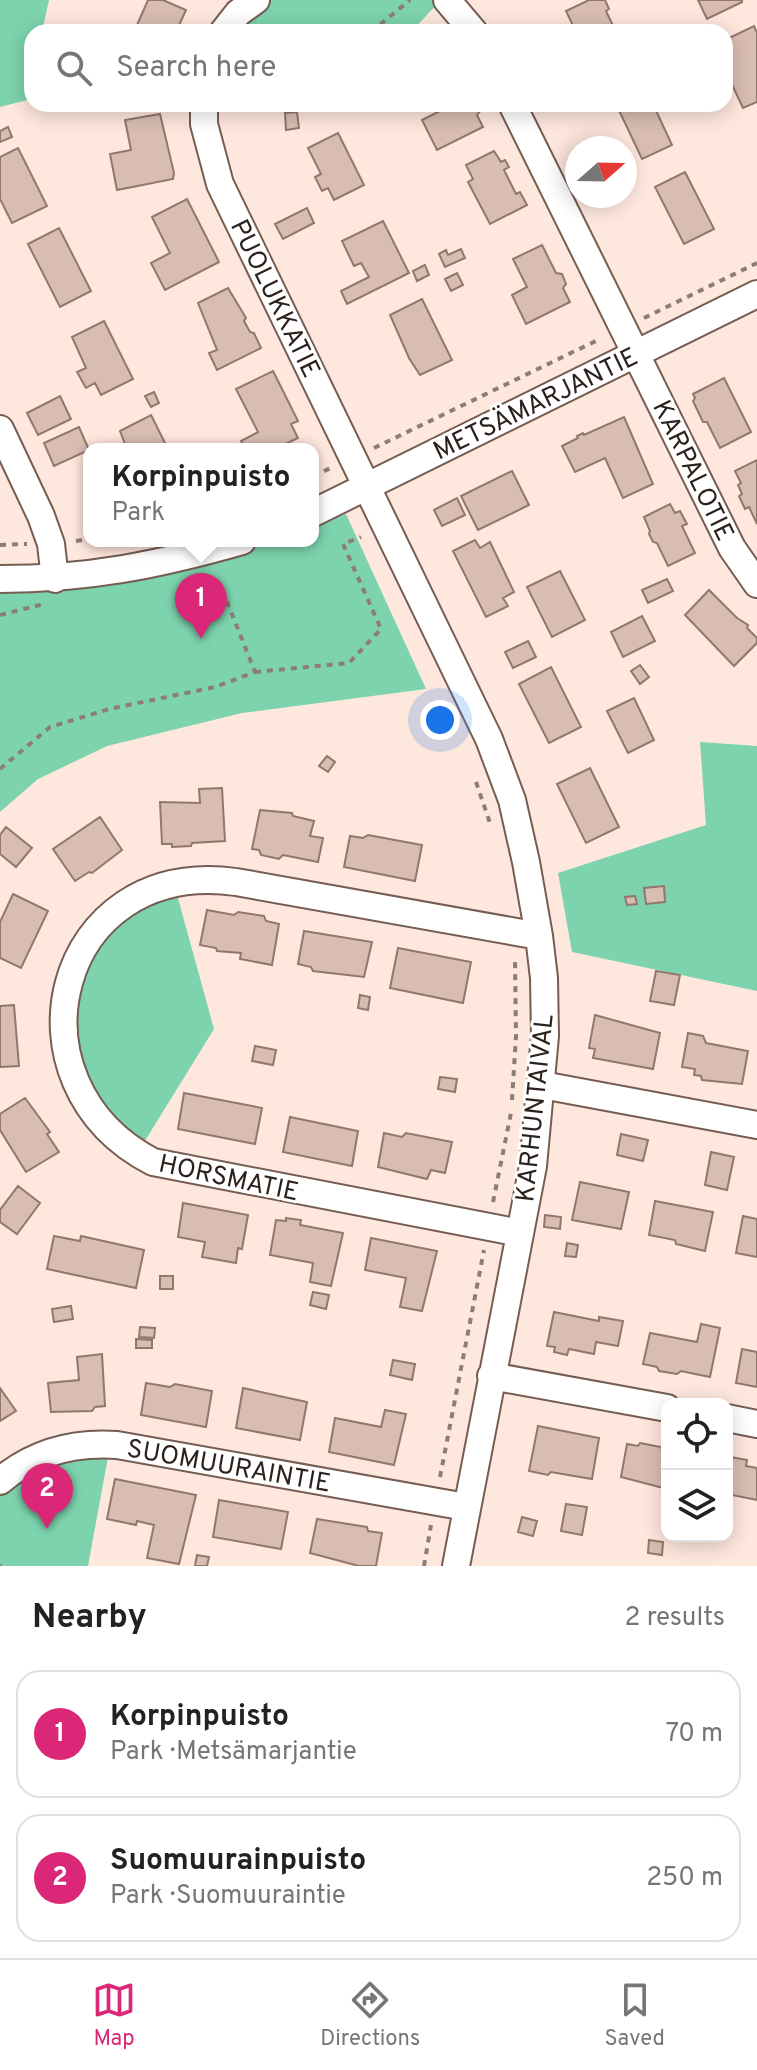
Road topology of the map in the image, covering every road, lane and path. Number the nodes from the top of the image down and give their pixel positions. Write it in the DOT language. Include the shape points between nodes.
graph roads {
  1 [pos="256,0"];
  2 [pos="410,0"];
  3 [pos="447,0"];
  4 [pos="229,24"];
  5 [pos="381,24"];
  6 [pos="467,24"];
  7 [pos="204,112"];
  8 [pos="516,112"];
  9 [pos="757,263"];
  10 [pos="757,294"];
  11 [pos="623,328"];
  12 [pos="636,354"];
  13 [pos="0,429"];
  14 [pos="353,457"];
  15 [pos="328,469"];
  16 [pos="319,473"];
  17 [pos="368,486"];
  18 [pos="343,499"];
  19 [pos="319,510"];
  20 [pos="218,547"];
  21 [pos="0,579"];
  22 [pos="184,580"];
  23 [pos="757,584"];
  24 [pos="56,590"];
  25 [pos="0,615"];
  26 [pos="255,672"];
  27 [pos="0,769"];
  28 [pos="476,781"];
  29 [pos="491,826"];
  30 [pos="511,931"];
  31 [pos="539,936"];
  32 [pos="542,1085"];
  33 [pos="757,1125"];
  34 [pos="488,1227"];
  35 [pos="520,1233"];
  36 [pos="491,1376"];
  37 [pos="661,1407"];
  38 [pos="733,1419"];
  39 [pos="757,1424"];
  40 [pos="0,1481"];
  41 [pos="435,1502"];
  42 [pos="466,1507"];
  43 [pos="424,1566"];
  44 [pos="456,1566"];
  1 -- 4 [label="street"];
  2 -- 5 [label="path"];
  3 -- 6 [label="street"];
  7 -- 14 [label="street, PUOLUKKATIE" via="220,184"];
  8 -- 11 [label="street"];
  9 -- 11 [label="path"];
  10 -- 12 [label="street, METSÄMARJANTIE"];
  11 -- 12 [label="street"];
  11 -- 14 [label="path"];
  12 -- 17 [label="street, METSÄMARJANTIE"];
  12 -- 23 [label="street, KARPALOTIE" via="732,548"];
  13 -- 24 [label="street" via="51,544"];
  14 -- 15 [label="path"];
  14 -- 17 [label="street, PUOLUKKATIE"];
  15 -- 16 [label="path"];
  15 -- 18 [label="path"];
  17 -- 18 [label="street, METSÄMARJANTIE"];
  17 -- 31 [label="street, KARHUNTAIVAL" via="489,739 512,800"];
  18 -- 19 [label="street, METSÄMARJANTIE"];
  18 -- 26 [label="path" via="361,537 343,544 381,629 349,663"];
  20 -- 24 [label="street"];
  21 -- 24 [label="street"];
  22 -- 26 [label="path" via="226,599"];
  24 -- 25 [label="path"];
  26 -- 27 [label="path" via="215,687 50,727"];
  28 -- 29 [label="path"];
  30 -- 31 [label="street, HORSMATIE"];
  30 -- 34 [label="path" via="516,1036 511,1111"];
  30 -- 34 [label="street, HORSMATIE" via="236,882 182,880 131,898 97,925 73,961 60,1003 60,1047 73,1090 98,1126 133,1153 175,1168"];
  31 -- 32 [label="street, KARHUNTAIVAL"];
  32 -- 33 [label="street"];
  32 -- 35 [label="street, KARHUNTAIVAL"];
  34 -- 35 [label="street, HORSMATIE"];
  34 -- 41 [label="path"];
  35 -- 36 [label="street, KARHUNTAIVAL"];
  36 -- 37 [label="street"];
  36 -- 42 [label="street, KARHUNTAIVAL"];
  38 -- 39 [label="street"];
  40 -- 41 [label="street, SUOMUURAINTIE" via="31,1459 95,1443"];
  41 -- 42 [label="street, SUOMUURAINTIE"];
  41 -- 43 [label="path"];
  42 -- 44 [label="street, KARHUNTAIVAL"];
}
